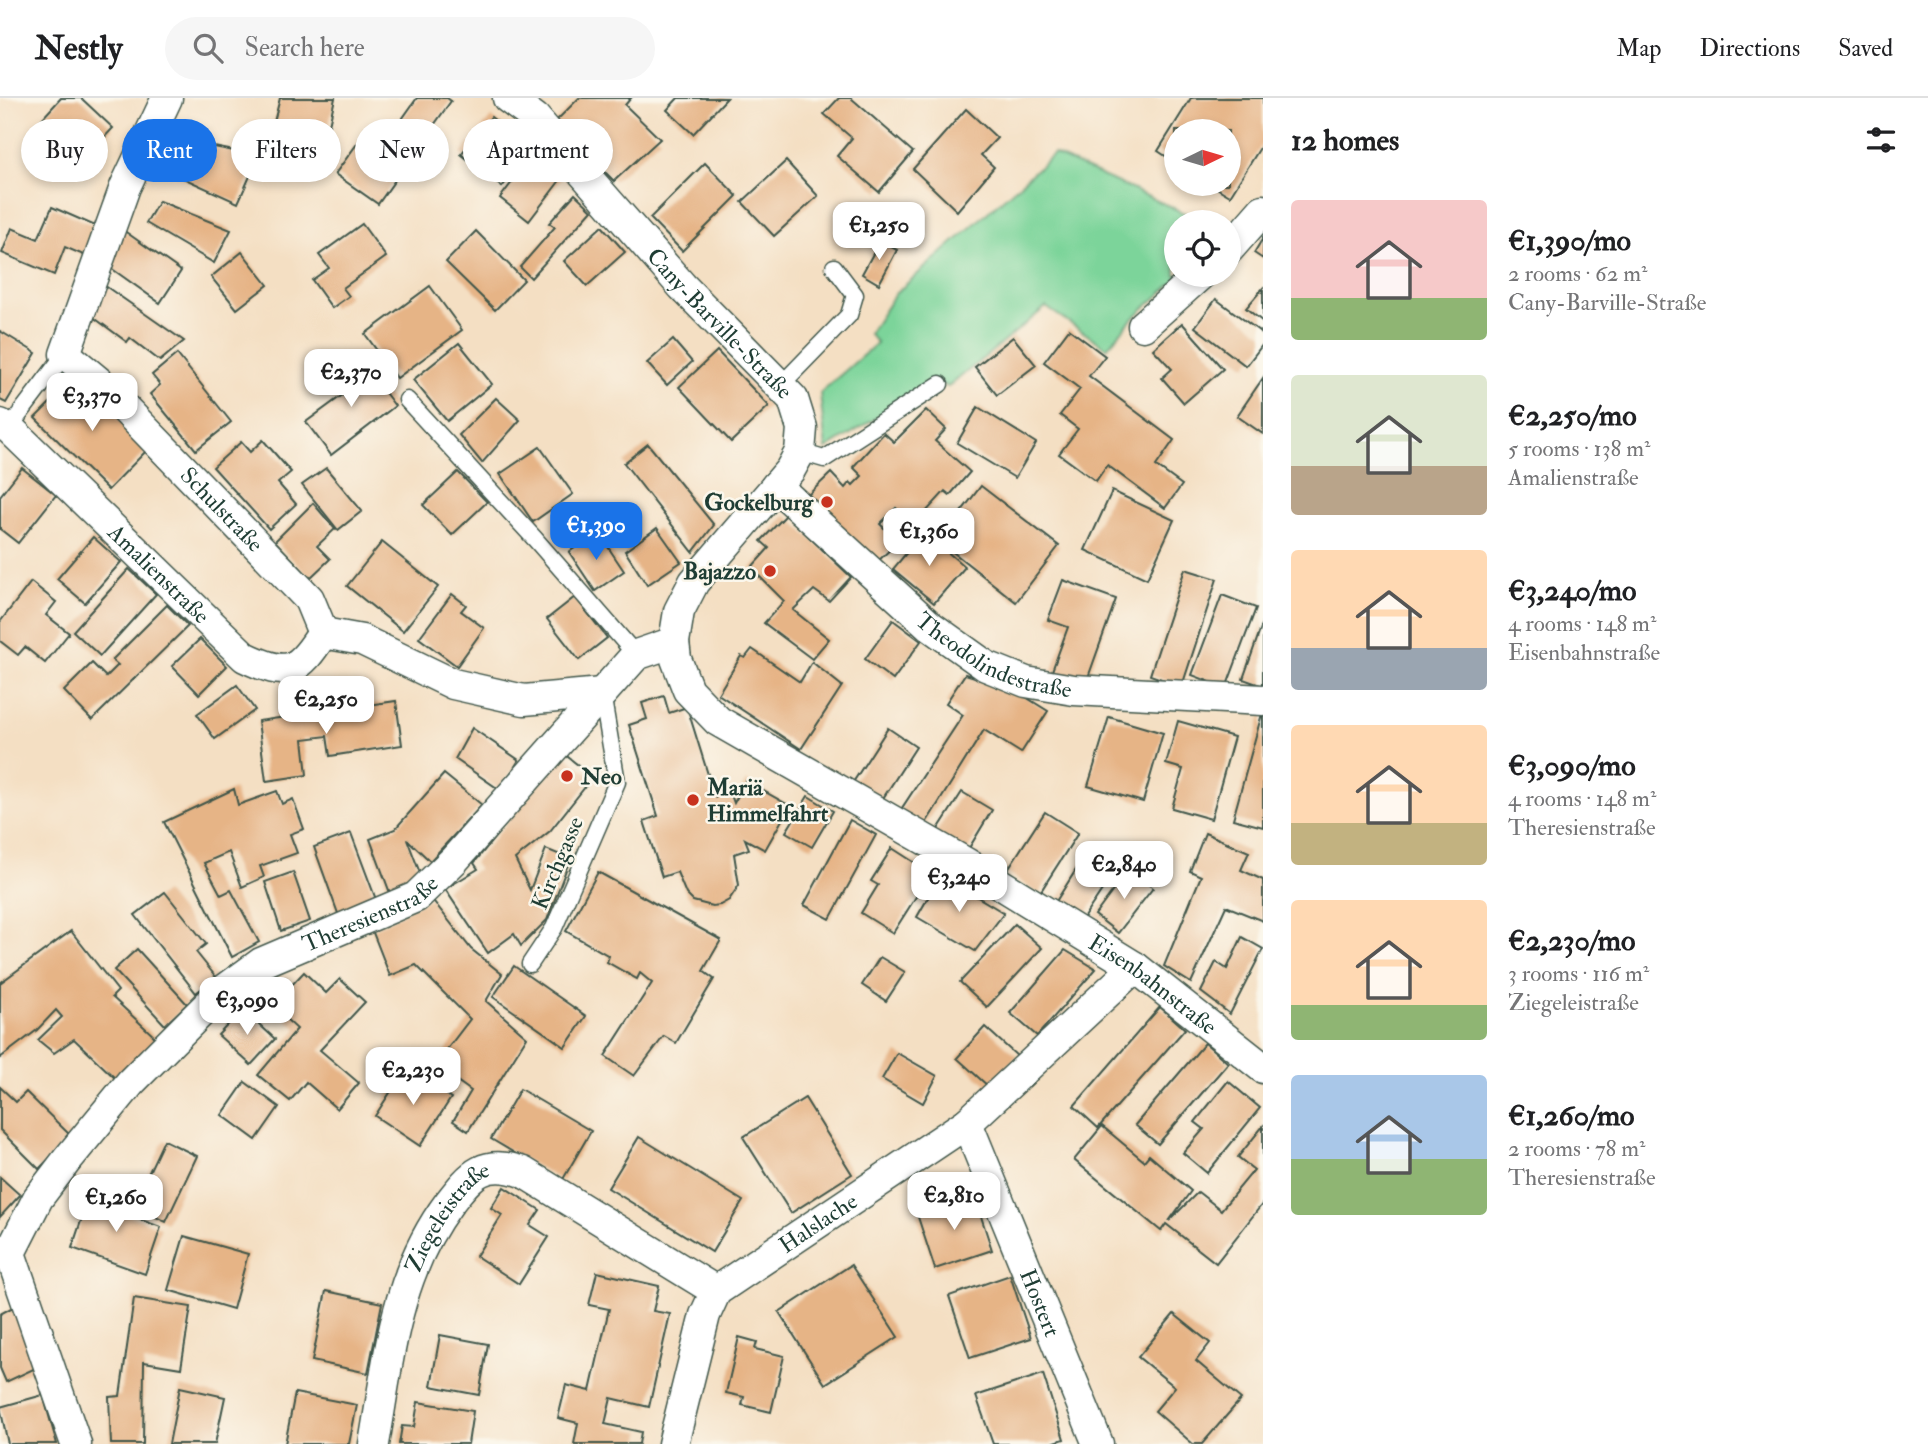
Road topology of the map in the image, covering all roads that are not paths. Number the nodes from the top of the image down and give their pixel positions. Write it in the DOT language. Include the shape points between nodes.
graph roads {
  1 [pos="167,98"];
  2 [pos="508,98"];
  3 [pos="1263,211"];
  4 [pos="1241,236"];
  5 [pos="834,267"];
  6 [pos="1187,287"];
  7 [pos="1143,326"];
  8 [pos="65,354"];
  9 [pos="940,384"];
  10 [pos="780,386"];
  11 [pos="407,400"];
  12 [pos="5,426"];
  13 [pos="800,452"];
  14 [pos="776,486"];
  15 [pos="323,633"];
  16 [pos="674,642"];
  17 [pos="636,655"];
  18 [pos="602,693"];
  19 [pos="1263,701"];
  20 [pos="530,964"];
  21 [pos="1135,967"];
  22 [pos="1263,1068"];
  23 [pos="967,1124"];
  24 [pos="5,1252"];
  25 [pos="716,1291"];
  26 [pos="76,1444"];
  27 [pos="374,1444"];
  28 [pos="673,1444"];
  29 [pos="1098,1444"];
  1 -- 8 [label="street" via="125,187"];
  2 -- 10 [label="street, Cany-Barville-Straße" via="535,118 682,286"];
  3 -- 4 [label="street"];
  5 -- 10 [label="lane" via="855,295 849,315"];
  6 -- 7 [label="street"];
  8 -- 12 [label="lane"];
  8 -- 15 [label="street, Schulstraße" via="100,383 309,600"];
  9 -- 13 [label="lane" via="824,459"];
  10 -- 13 [label="street, Cany-Barville-Straße" via="793,399 802,428"];
  11 -- 17 [label="lane"];
  12 -- 15 [label="street, Amalienstraße" via="245,657 266,667 288,669 304,662"];
  13 -- 14 [label="street"];
  14 -- 16 [label="street" via="694,582 679,611"];
  14 -- 19 [label="street, Theodolindestraße" via="930,626 986,666 1026,682 1074,690"];
  15 -- 18 [label="street" via="362,640 453,684 524,700"];
  16 -- 17 [label="street, Theresienstraße"];
  16 -- 21 [label="street, Eisenbahnstraße" via="688,690 718,720"];
  17 -- 18 [label="street, Theresienstraße"];
  18 -- 20 [label="lane, Kirchgasse" via="617,782 554,928"];
  18 -- 24 [label="street, Theresienstraße" via="416,897 261,963 220,993 131,1082 38,1198"];
  21 -- 22 [label="street, Eisenbahnstraße"];
  21 -- 23 [label="street, Halslache"];
  23 -- 25 [label="street, Halslache"];
  23 -- 29 [label="street, Hostert"];
  24 -- 26 [label="street, Theresienstraße"];
  25 -- 27 [label="street, Ziegeleistraße" via="523,1172 486,1167 467,1180 430,1229 404,1289"];
  25 -- 28 [label="street" via="705,1315"];
}
